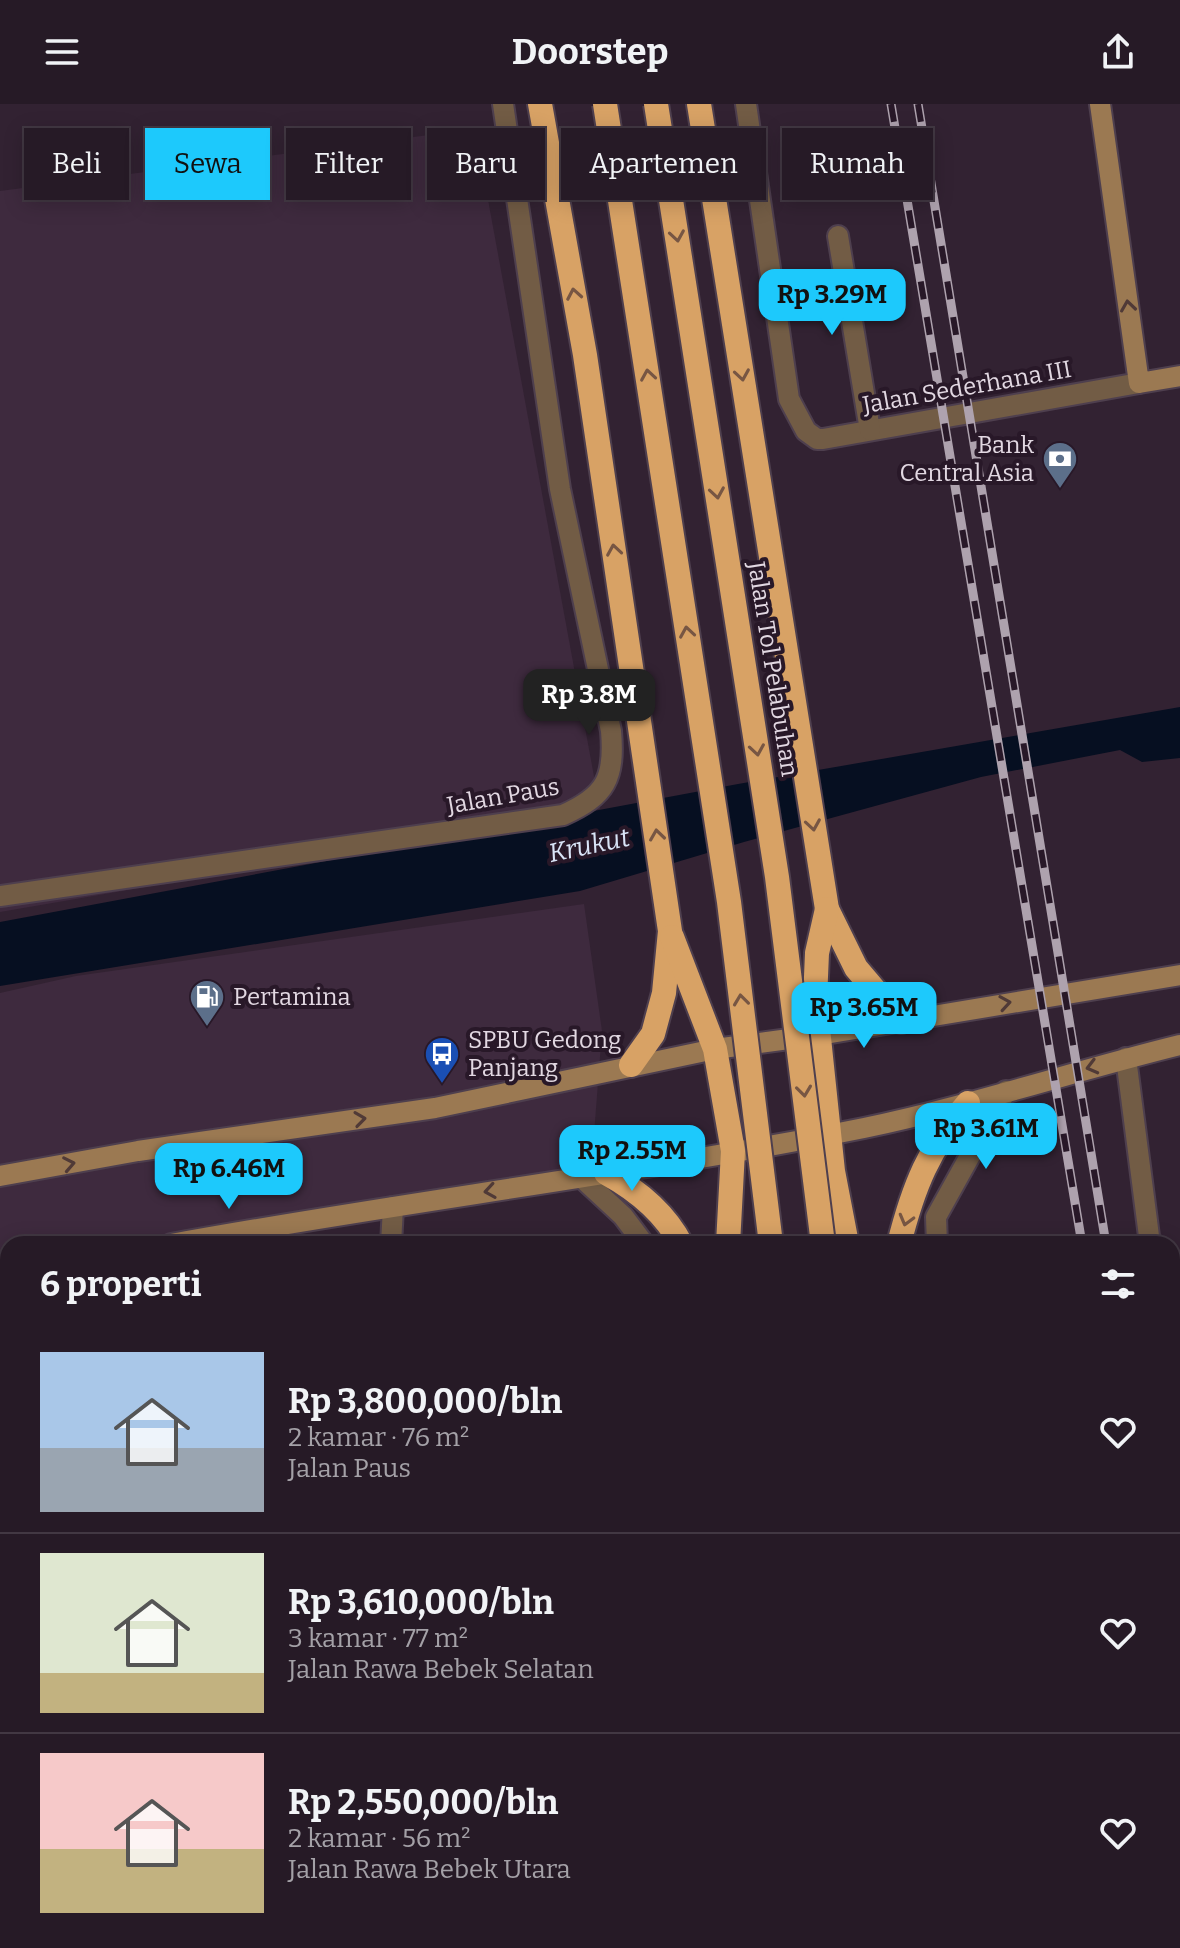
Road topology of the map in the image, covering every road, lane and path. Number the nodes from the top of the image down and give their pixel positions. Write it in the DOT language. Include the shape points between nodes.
graph roads {
  1 [pos="503,104"];
  2 [pos="540,104"];
  3 [pos="605,104"];
  4 [pos="656,104"];
  5 [pos="699,104"];
  6 [pos="746,104"];
  7 [pos="1100,104"];
  8 [pos="838,236"];
  9 [pos="1180,376"];
  10 [pos="1139,383"];
  11 [pos="870,430"];
  12 [pos="0,896"];
  13 [pos="826,900"];
  14 [pos="669,922"];
  15 [pos="1180,975"];
  16 [pos="901,1021"];
  17 [pos="819,1035"];
  18 [pos="1180,1045"];
  19 [pos="715,1049"];
  20 [pos="1126,1058"];
  21 [pos="631,1065"];
  22 [pos="1006,1091"];
  23 [pos="968,1103"];
  24 [pos="829,1134"];
  25 [pos="733,1151"];
  26 [pos="606,1173"];
  27 [pos="0,1176"];
  28 [pos="581,1177"];
  29 [pos="393,1207"];
  30 [pos="219,1236"];
  31 [pos="391,1236"];
  32 [pos="638,1236"];
  33 [pos="675,1236"];
  34 [pos="728,1236"];
  35 [pos="770,1236"];
  36 [pos="822,1236"];
  37 [pos="845,1236"];
  38 [pos="901,1236"];
  39 [pos="937,1236"];
  40 [pos="1149,1236"];
  1 -- 12 [label="street, Jalan Paus" via="560,489 611,731 613,757 605,783 590,803 563,815"];
  14 -- 2 [label="highway, one-way" via="585,355"];
  35 -- 3 [label="highway, one-way, bridge" via="729,902"];
  4 -- 36 [label="highway, Jalan Tol Pelabuhan, one-way, bridge" via="777,877"];
  5 -- 13 [label="highway, one-way"];
  6 -- 11 [label="street, Jalan Sederhana III" via="789,399 806,431 817,439"];
  10 -- 7 [label="main road, one-way"];
  8 -- 11 [label="street"];
  9 -- 10 [label="main road"];
  10 -- 11 [label="street, Jalan Sederhana III"];
  13 -- 16 [label="highway" via="856,968"];
  13 -- 17 [label="highway" via="817,953"];
  14 -- 19 [label="highway"];
  14 -- 21 [label="highway" via="664,993 653,1034"];
  16 -- 15 [label="main road, one-way"];
  16 -- 17 [label="main road"];
  17 -- 19 [label="main road"];
  17 -- 24 [label="highway"];
  18 -- 20 [label="main road"];
  19 -- 21 [label="main road"];
  19 -- 25 [label="highway"];
  20 -- 22 [label="main road, one-way"];
  20 -- 40 [label="street"];
  27 -- 21 [label="main road, one-way" via="435,1108"];
  22 -- 23 [label="main road"];
  22 -- 39 [label="street" via="936,1217"];
  23 -- 24 [label="main road"];
  23 -- 38 [label="highway, one-way" via="929,1156"];
  24 -- 25 [label="main road"];
  24 -- 37 [label="highway"];
  25 -- 26 [label="main road"];
  25 -- 34 [label="highway"];
  26 -- 28 [label="main road"];
  26 -- 33 [label="highway" via="641,1197"];
  28 -- 29 [label="main road, one-way"];
  28 -- 32 [label="street"];
  29 -- 30 [label="main road"];
  29 -- 31 [label="street"];
}
